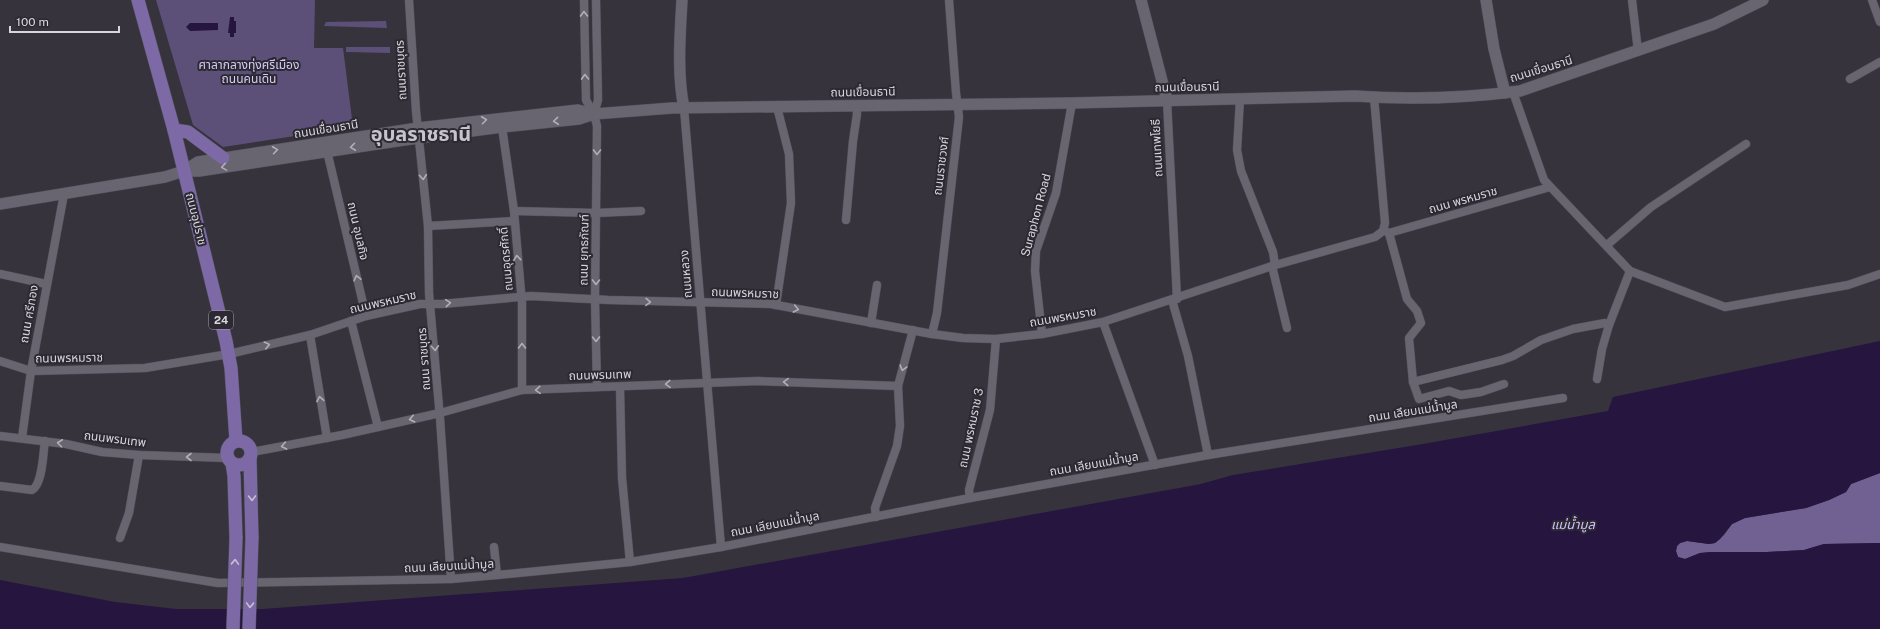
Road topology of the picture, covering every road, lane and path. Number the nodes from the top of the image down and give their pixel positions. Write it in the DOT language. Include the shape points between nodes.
graph roads {
  1 [pos="138,0"];
  2 [pos="409,0"];
  3 [pos="584,0"];
  4 [pos="596,0"];
  5 [pos="682,0"];
  6 [pos="949,0"];
  7 [pos="1141,0"];
  8 [pos="1486,0"];
  9 [pos="1632,0"];
  10 [pos="1763,0"];
  11 [pos="1872,0"];
  12 [pos="1880,22"];
  13 [pos="1638,51"];
  14 [pos="1880,62"];
  15 [pos="1850,79"];
  16 [pos="1509,92"];
  17 [pos="1374,97"];
  18 [pos="1240,99"];
  19 [pos="1167,100"];
  20 [pos="1072,103"];
  21 [pos="957,104"];
  22 [pos="856,105"];
  23 [pos="777,107"];
  24 [pos="684,108"];
  25 [pos="594,114"];
  26 [pos="501,122"];
  27 [pos="174,130"];
  28 [pos="418,133"];
  29 [pos="1746,144"];
  30 [pos="325,147"];
  31 [pos="223,158"];
  32 [pos="184,171"];
  33 [pos="1550,187"];
  34 [pos="64,194"];
  35 [pos="0,204"];
  36 [pos="641,211"];
  37 [pos="514,212"];
  38 [pos="596,213"];
  39 [pos="846,220"];
  40 [pos="514,221"];
  41 [pos="428,226"];
  42 [pos="1386,232"];
  43 [pos="1607,244"];
  44 [pos="1273,265"];
  45 [pos="1630,271"];
  46 [pos="0,274"];
  47 [pos="1880,274"];
  48 [pos="46,284"];
  49 [pos="877,285"];
  50 [pos="521,296"];
  51 [pos="596,300"];
  52 [pos="1175,300"];
  53 [pos="702,303"];
  54 [pos="431,304"];
  55 [pos="776,305"];
  56 [pos="366,316"];
  57 [pos="351,321"];
  58 [pos="1103,322"];
  59 [pos="871,323"];
  60 [pos="1609,325"];
  61 [pos="1287,328"];
  62 [pos="913,330"];
  63 [pos="932,334"];
  64 [pos="1042,334"];
  65 [pos="310,335"];
  66 [pos="996,340"];
  67 [pos="229,354"];
  68 [pos="0,361"];
  69 [pos="31,371"];
  70 [pos="1597,379"];
  71 [pos="1413,382"];
  72 [pos="707,383"];
  73 [pos="1504,384"];
  74 [pos="898,386"];
  75 [pos="597,387"];
  76 [pos="620,387"];
  77 [pos="522,390"];
  78 [pos="1563,398"];
  79 [pos="440,413"];
  80 [pos="378,427"];
  81 [pos="0,436"];
  82 [pos="22,438"];
  83 [pos="327,438"];
  84 [pos="45,441"];
  85 [pos="236,441"];
  86 [pos="139,455"];
  87 [pos="251,455"];
  88 [pos="1208,455"];
  89 [pos="230,460"];
  90 [pos="1155,465"];
  91 [pos="0,486"];
  92 [pos="970,498"];
  93 [pos="876,517"];
  94 [pos="120,538"];
  95 [pos="0,547"];
  96 [pos="721,547"];
  97 [pos="494,548"];
  98 [pos="630,562"];
  99 [pos="497,575"];
  100 [pos="450,579"];
  101 [pos="233,629"];
  102 [pos="249,629"];
  1 -- 27 [label="main road, ถนนอุปราช / 24"];
  2 -- 28 [label="street, ถนนราชบุตร"];
  25 -- 3 [label="street, one-way" via="586,100"];
  4 -- 25 [label="street" via="598,100"];
  5 -- 24 [label="street, ถนนหลวง" via="681,66"];
  6 -- 21 [label="street, ถนนราชวงศ์"];
  7 -- 19 [label="street, ถนนเทพโยธี"];
  8 -- 16 [label="street" via="1494,49"];
  9 -- 13 [label="street"];
  10 -- 13 [label="street, ถนนเขื่อนธานี" via="1714,24"];
  11 -- 12 [label="street"];
  13 -- 16 [label="street, ถนนเขื่อนธานี" via="1520,91"];
  14 -- 15 [label="street"];
  16 -- 17 [label="street, ถนนเขื่อนธานี" via="1458,96"];
  16 -- 33 [label="street"];
  17 -- 18 [label="street, ถนนเขื่อนธานี"];
  17 -- 42 [label="street"];
  18 -- 19 [label="street, ถนนเขื่อนธานี"];
  18 -- 44 [label="street" via="1237,150 1241,171 1273,252"];
  19 -- 20 [label="street, ถนนเขื่อนธานี"];
  19 -- 52 [label="street, ถนนเทพโยธี"];
  20 -- 21 [label="street, ถนนเขื่อนธานี"];
  20 -- 64 [label="street, Suraphon Road" via="1056,193 1036,251 1034,271"];
  21 -- 22 [label="street, ถนนเขื่อนธานี"];
  21 -- 63 [label="street, ถนนราชวงศ์" via="959,117 937,313"];
  22 -- 23 [label="street, ถนนเขื่อนธานี"];
  22 -- 39 [label="street"];
  23 -- 24 [label="street, ถนนเขื่อนธานี"];
  23 -- 55 [label="street" via="789,154 791,203"];
  24 -- 25 [label="street, ถนนเขื่อนธานี"];
  24 -- 53 [label="street, ถนนหลวง"];
  25 -- 26 [label="street, ถนนเขื่อนธานี" via="578,110"];
  25 -- 38 [label="street, ถนน ยุทธภัณฑ์, one-way" via="597,126"];
  26 -- 28 [label="street, ถนนเขื่อนธานี"];
  26 -- 37 [label="street, ถนนอุดรศักดิ์"];
  27 -- 31 [label="main road" via="188,132"];
  27 -- 32 [label="main road, ถนนอุปราช / 24"];
  28 -- 30 [label="street, ถนนเขื่อนธานี"];
  28 -- 41 [label="street, ถนน ราชบุตร, one-way"];
  29 -- 43 [label="street" via="1651,207"];
  31 -- 30 [label="street, ถนนเขื่อนธานี, one-way"];
  30 -- 32 [label="street, ถนนเขื่อนธานี, one-way" via="199,171"];
  56 -- 30 [label="street, ถนน อุบลกิจ, one-way"];
  31 -- 32 [label="street, ถนนเขื่อนธานี" via="198,162"];
  32 -- 34 [label="street, ถนนเขื่อนธานี" via="161,178"];
  32 -- 67 [label="main road, ถนนอุปราช / 24"];
  33 -- 42 [label="street, ถนน พรหมราช"];
  33 -- 43 [label="street"];
  34 -- 35 [label="street, ถนนเขื่อนธานี"];
  34 -- 48 [label="street, ถนน ศรีทอง"];
  36 -- 38 [label="street"];
  37 -- 38 [label="street"];
  37 -- 40 [label="street, ถนนอุดรศักดิ์"];
  38 -- 51 [label="street, ถนน ยุทธภัณฑ์, one-way"];
  40 -- 41 [label="street"];
  50 -- 40 [label="street, ถนนอุดรศักดิ์, one-way"];
  41 -- 54 [label="street, ถนน ราชบุตร"];
  42 -- 44 [label="street, ถนนพรหมราช"];
  42 -- 71 [label="street" via="1407,299 1417,311 1421,323 1409,338"];
  43 -- 45 [label="street"];
  44 -- 52 [label="street, ถนนพรหมราช"];
  44 -- 61 [label="street"];
  45 -- 47 [label="street" via="1725,307 1848,285"];
  45 -- 60 [label="street"];
  46 -- 48 [label="street"];
  48 -- 69 [label="street, ถนน ศรีทอง"];
  49 -- 59 [label="street"];
  50 -- 51 [label="street, ถนนพรหมราช"];
  54 -- 50 [label="street, ถนนพรหมราช, one-way"];
  77 -- 50 [label="street, ถนนอุดรศักดิ์, one-way"];
  51 -- 53 [label="street, ถนนพรหมราช, one-way"];
  51 -- 75 [label="street, ถนน ยุทธภัณฑ์, one-way"];
  52 -- 58 [label="street, ถนนพรหมราช"];
  52 -- 88 [label="street, ถนนเทพโยธี"];
  53 -- 55 [label="street, ถนนพรหมราช"];
  53 -- 72 [label="street, ถนนหลวง"];
  54 -- 56 [label="street, ถนนพรหมราช"];
  54 -- 79 [label="street, ถนน ราชบุตร, one-way"];
  55 -- 59 [label="street, ถนนพรหมราช, one-way"];
  56 -- 57 [label="street, ถนนพรหมราช"];
  57 -- 65 [label="street, ถนนพรหมราช"];
  57 -- 80 [label="street"];
  58 -- 64 [label="street, ถนนพรหมราช"];
  58 -- 90 [label="street"];
  59 -- 62 [label="street, ถนนพรหมราช"];
  60 -- 70 [label="street"];
  60 -- 71 [label="street" via="1573,329 1541,340 1513,356"];
  62 -- 63 [label="street, ถนนพรหมราช"];
  62 -- 74 [label="street, one-way"];
  63 -- 66 [label="street, ถนนพรหมราช"];
  64 -- 66 [label="street, ถนนพรหมราช"];
  67 -- 65 [label="street, ถนนพรหมราช, one-way"];
  83 -- 65 [label="street, one-way"];
  66 -- 92 [label="street, ถนน พรหมราช 3" via="990,410 969,490"];
  67 -- 69 [label="street, ถนนพรหมราช" via="145,368"];
  67 -- 85 [label="main road, ถนนอุปราช / 24"];
  68 -- 69 [label="street, ถนนพรหมราช"];
  69 -- 82 [label="street, ถนน ศรีทอง"];
  71 -- 73 [label="street" via="1419,399 1449,391 1461,395"];
  74 -- 72 [label="street, ถนนพรมเทพ, one-way" via="758,381"];
  72 -- 76 [label="street, ถนนพรมเทพ, one-way"];
  72 -- 96 [label="street, ถนนหลวง"];
  74 -- 93 [label="street" via="900,426 897,446 875,508"];
  75 -- 76 [label="street, ถนนพรมเทพ"];
  75 -- 77 [label="street, ถนนพรมเทพ, one-way"];
  76 -- 98 [label="street" via="622,478"];
  77 -- 79 [label="street, ถนนพรมเทพ"];
  78 -- 88 [label="street, ถนน เลียบแม่น้ำมูล"];
  79 -- 80 [label="street, ถนนพรมเทพ, one-way"];
  79 -- 100 [label="street, ถนน ราชบุตร"];
  80 -- 83 [label="street, ถนนพรมเทพ"];
  81 -- 82 [label="street, ถนนพรมเทพ"];
  82 -- 84 [label="street, ถนนพรมเทพ"];
  83 -- 87 [label="street, ถนนพรมเทพ, one-way"];
  86 -- 84 [label="street, ถนนพรมเทพ, one-way" via="102,452"];
  84 -- 91 [label="street" via="40,479 36,487 32,490"];
  85 -- 87 [label="main road" via="246,443"];
  85 -- 89 [label="main road, 24" via="228,448"];
  89 -- 86 [label="street, ถนนพรมเทพ, one-way"];
  86 -- 94 [label="street" via="129,513"];
  87 -- 89 [label="main road" via="239,466"];
  87 -- 102 [label="main road, one-way, bridge"];
  88 -- 90 [label="street, ถนน เลียบแม่น้ำมูล"];
  101 -- 89 [label="main road, one-way, bridge" via="236,538 234,476"];
  90 -- 92 [label="street, ถนน เลียบแม่น้ำมูล"];
  92 -- 93 [label="street, ถนน เลียบแม่น้ำมูล"];
  93 -- 96 [label="street, ถนน เลียบแม่น้ำมูล"];
  95 -- 100 [label="street, ถนน เลียบแม่น้ำมูล" via="218,583"];
  96 -- 98 [label="street, ถนน เลียบแม่น้ำมูล"];
  97 -- 99 [label="street"];
  98 -- 99 [label="street, ถนน เลียบแม่น้ำมูล"];
  99 -- 100 [label="street, ถนน เลียบแม่น้ำมูล"];
}
